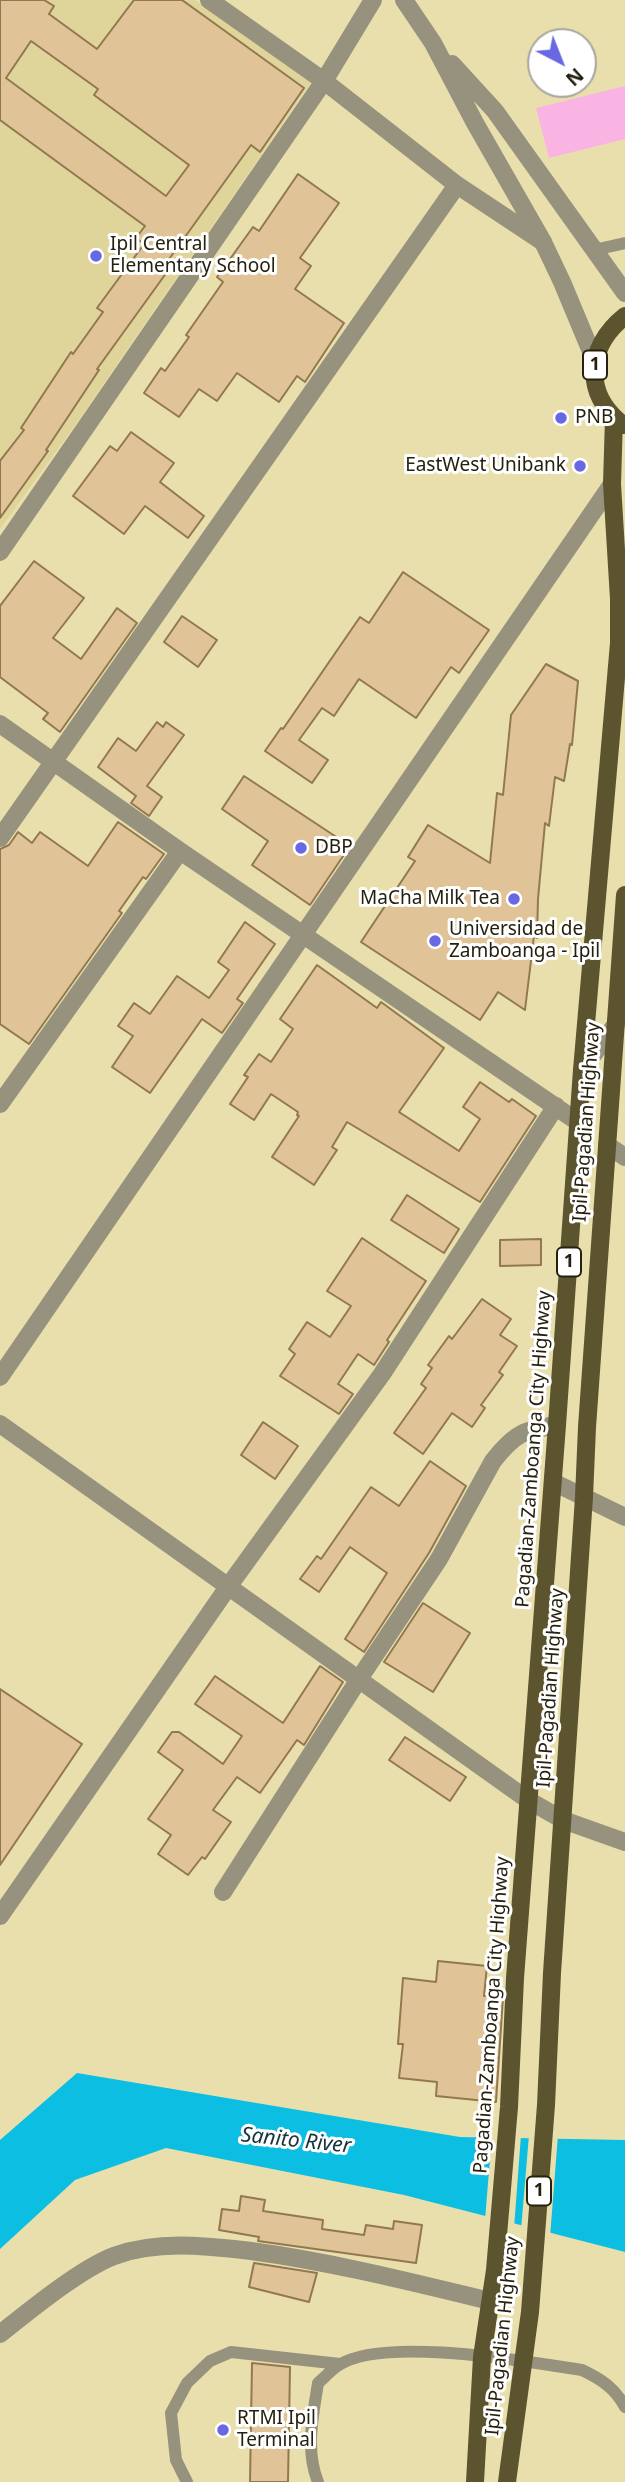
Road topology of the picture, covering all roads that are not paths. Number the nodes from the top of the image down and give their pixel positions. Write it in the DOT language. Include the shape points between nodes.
graph roads {
  1 [pos="209,0"];
  2 [pos="373,0"];
  3 [pos="404,0"];
  4 [pos="433,43"];
  5 [pos="324,80"];
  6 [pos="457,185"];
  7 [pos="543,242"];
  8 [pos="625,243"];
  9 [pos="594,250"];
  10 [pos="625,293"];
  11 [pos="625,316"];
  12 [pos="595,361"];
  13 [pos="620,422"];
  14 [pos="612,484"];
  15 [pos="0,552"];
  16 [pos="0,724"];
  17 [pos="619,725"];
  18 [pos="52,762"];
  19 [pos="0,838"];
  20 [pos="180,850"];
  21 [pos="625,895"];
  22 [pos="303,935"];
  23 [pos="620,1019"];
  24 [pos="582,1070"];
  25 [pos="0,1104"];
  26 [pos="556,1106"];
  27 [pos="578,1122"];
  28 [pos="607,1145"];
  29 [pos="625,1157"];
  30 [pos="0,1377"];
  31 [pos="0,1424"];
  32 [pos="558,1425"];
  33 [pos="553,1482"];
  34 [pos="584,1497"];
  35 [pos="625,1517"];
  36 [pos="228,1587"];
  37 [pos="359,1679"];
  38 [pos="528,1800"];
  39 [pos="563,1820"];
  40 [pos="625,1842"];
  41 [pos="223,1892"];
  42 [pos="0,1916"];
  43 [pos="490,2301"];
  44 [pos="0,2334"];
  45 [pos="482,2357"];
  46 [pos="523,2362"];
  47 [pos="340,2364"];
  48 [pos="625,2407"];
  49 [pos="187,2482"];
  50 [pos="318,2482"];
  51 [pos="475,2482"];
  52 [pos="507,2482"];
  1 -- 5 [label="street"];
  2 -- 5 [label="street"];
  3 -- 4 [label="street"];
  4 -- 7 [label="street"];
  4 -- 9 [label="street" via="495,111"];
  5 -- 6 [label="street"];
  5 -- 15 [label="street"];
  6 -- 7 [label="street"];
  6 -- 18 [label="street"];
  7 -- 12 [label="street"];
  8 -- 9 [label="lane"];
  9 -- 10 [label="street"];
  11 -- 12 [label="main road, 1" via="605,335"];
  12 -- 13 [label="main road, 1" via="600,399"];
  13 -- 14 [label="main road, Pagadian-Zamboanga City Highway / 1"];
  14 -- 17 [label="main road, Pagadian-Zamboanga City Highway / 1" via="620,599"];
  14 -- 22 [label="street"];
  16 -- 18 [label="street"];
  17 -- 24 [label="main road, Pagadian-Zamboanga City Highway / 1"];
  18 -- 19 [label="street"];
  18 -- 20 [label="street"];
  20 -- 22 [label="street"];
  20 -- 25 [label="street"];
  21 -- 23 [label="main road, Ipil-Pagadian Highway / 1"];
  22 -- 26 [label="street"];
  22 -- 30 [label="street"];
  23 -- 24 [label="street"];
  23 -- 28 [label="main road, Ipil-Pagadian Highway / 1"];
  24 -- 27 [label="main road, Pagadian-Zamboanga City Highway / 1"];
  26 -- 27 [label="street"];
  26 -- 36 [label="street" via="382,1374"];
  27 -- 32 [label="main road, Pagadian-Zamboanga City Highway / 1"];
  28 -- 29 [label="street"];
  28 -- 34 [label="main road, Ipil-Pagadian Highway / 1"];
  31 -- 36 [label="street"];
  32 -- 33 [label="main road, Pagadian-Zamboanga City Highway / 1"];
  32 -- 37 [label="street" via="527,1430 498,1454 439,1559"];
  33 -- 34 [label="street"];
  33 -- 38 [label="main road, Pagadian-Zamboanga City Highway / 1"];
  34 -- 35 [label="street"];
  34 -- 39 [label="main road, Ipil-Pagadian Highway / 1"];
  36 -- 37 [label="street"];
  36 -- 42 [label="street"];
  37 -- 38 [label="street"];
  37 -- 41 [label="street"];
  38 -- 39 [label="street"];
  38 -- 43 [label="main road, Pagadian-Zamboanga City Highway / 1" via="509,2107"];
  39 -- 40 [label="street"];
  39 -- 46 [label="main road, Ipil-Pagadian Highway / 1" via="546,2105"];
  43 -- 44 [label="street" via="301,2258 178,2245 113,2257 83,2273"];
  43 -- 45 [label="main road, Pagadian-Zamboanga City Highway / 1"];
  45 -- 46 [label="lane"];
  45 -- 47 [label="lane" via="421,2351 370,2355"];
  45 -- 51 [label="main road, Pagadian-Zamboanga City Highway / 1"];
  46 -- 48 [label="lane" via="582,2370 604,2381"];
  46 -- 52 [label="main road, Ipil-Pagadian Highway / 1"];
  47 -- 49 [label="lane" via="231,2352 210,2361 187,2383 171,2413 176,2459"];
  47 -- 50 [label="lane" via="318,2383 311,2432 312,2466"];
}
